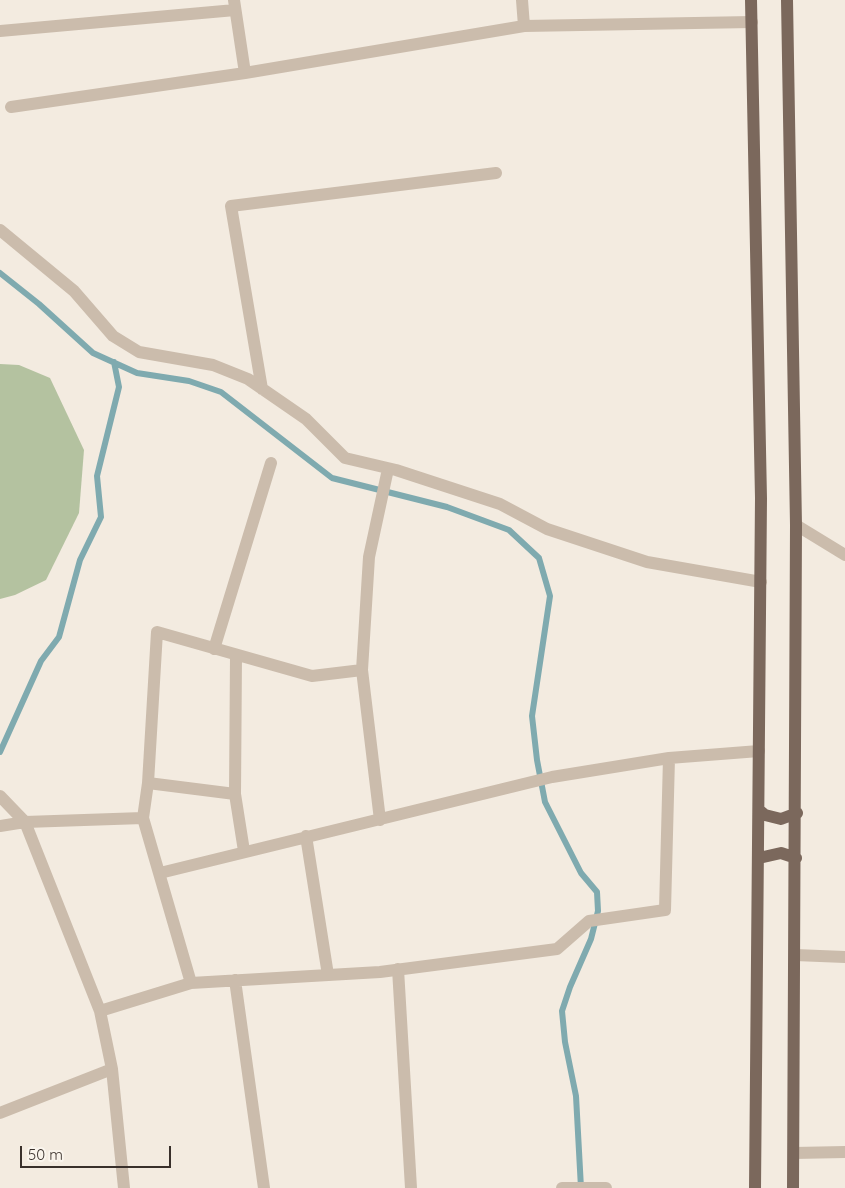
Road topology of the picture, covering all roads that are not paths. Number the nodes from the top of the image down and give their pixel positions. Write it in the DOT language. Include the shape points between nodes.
graph roads {
  1 [pos="522,0"];
  2 [pos="752,2"];
  3 [pos="785,2"];
  4 [pos="235,5"];
  5 [pos="752,22"];
  6 [pos="524,26"];
  7 [pos="0,31"];
  8 [pos="245,73"];
  9 [pos="11,107"];
  10 [pos="496,173"];
  11 [pos="0,230"];
  12 [pos="262,389"];
  13 [pos="271,463"];
  14 [pos="387,472"];
  15 [pos="796,525"];
  16 [pos="845,554"];
  17 [pos="761,582"];
  18 [pos="214,649"];
  19 [pos="236,656"];
  20 [pos="362,670"];
  21 [pos="759,751"];
  22 [pos="669,758"];
  23 [pos="148,783"];
  24 [pos="235,794"];
  25 [pos="0,796"];
  26 [pos="759,810"];
  27 [pos="796,813"];
  28 [pos="143,818"];
  29 [pos="380,820"];
  30 [pos="25,822"];
  31 [pos="0,826"];
  32 [pos="306,836"];
  33 [pos="244,851"];
  34 [pos="758,858"];
  35 [pos="796,858"];
  36 [pos="160,873"];
  37 [pos="795,955"];
  38 [pos="845,956"];
  39 [pos="398,969"];
  40 [pos="328,975"];
  41 [pos="235,980"];
  42 [pos="191,983"];
  43 [pos="100,1011"];
  44 [pos="112,1069"];
  45 [pos="0,1113"];
  46 [pos="845,1152"];
  47 [pos="794,1153"];
  48 [pos="571,1187"];
  49 [pos="600,1187"];
  50 [pos="124,1188"];
  51 [pos="264,1188"];
  52 [pos="411,1188"];
  53 [pos="562,1188"];
  54 [pos="755,1188"];
  55 [pos="793,1188"];
  1 -- 6 [label="street"];
  2 -- 5 [label="main road"];
  3 -- 15 [label="main road"];
  4 -- 7 [label="street"];
  4 -- 8 [label="street"];
  5 -- 6 [label="street"];
  5 -- 17 [label="main road"];
  6 -- 8 [label="street"];
  8 -- 9 [label="street"];
  10 -- 12 [label="street" via="231,206"];
  11 -- 12 [label="street" via="74,291 113,336 139,352 213,365 248,379"];
  12 -- 14 [label="street" via="306,419 345,458"];
  13 -- 18 [label="street"];
  14 -- 17 [label="street" via="500,504 547,529 647,562"];
  14 -- 20 [label="street" via="369,557"];
  15 -- 16 [label="street"];
  15 -- 27 [label="main road"];
  17 -- 21 [label="main road"];
  18 -- 19 [label="street"];
  18 -- 23 [label="street" via="157,632"];
  19 -- 20 [label="street" via="312,676"];
  19 -- 24 [label="street"];
  20 -- 29 [label="street"];
  21 -- 22 [label="street"];
  21 -- 26 [label="main road"];
  22 -- 29 [label="street" via="530,782"];
  22 -- 39 [label="street" via="665,910 589,920 557,949"];
  23 -- 24 [label="street"];
  23 -- 28 [label="street"];
  24 -- 33 [label="street"];
  25 -- 30 [label="street"];
  26 -- 27 [label="main road" via="781,819"];
  26 -- 34 [label="main road"];
  27 -- 35 [label="main road"];
  28 -- 30 [label="street"];
  28 -- 36 [label="street"];
  29 -- 32 [label="street"];
  30 -- 31 [label="street"];
  30 -- 43 [label="street"];
  32 -- 33 [label="street"];
  32 -- 40 [label="street"];
  33 -- 36 [label="street"];
  34 -- 35 [label="main road" via="781,853"];
  34 -- 54 [label="main road"];
  35 -- 37 [label="main road"];
  36 -- 42 [label="street"];
  37 -- 38 [label="street"];
  37 -- 47 [label="main road"];
  39 -- 40 [label="street"];
  39 -- 52 [label="street"];
  40 -- 41 [label="street"];
  41 -- 42 [label="street"];
  41 -- 51 [label="street"];
  42 -- 43 [label="street"];
  43 -- 44 [label="street"];
  44 -- 45 [label="street"];
  44 -- 50 [label="street"];
  46 -- 47 [label="street"];
  47 -- 55 [label="main road"];
  48 -- 49 [label="street"];
  48 -- 53 [label="street"];
}
